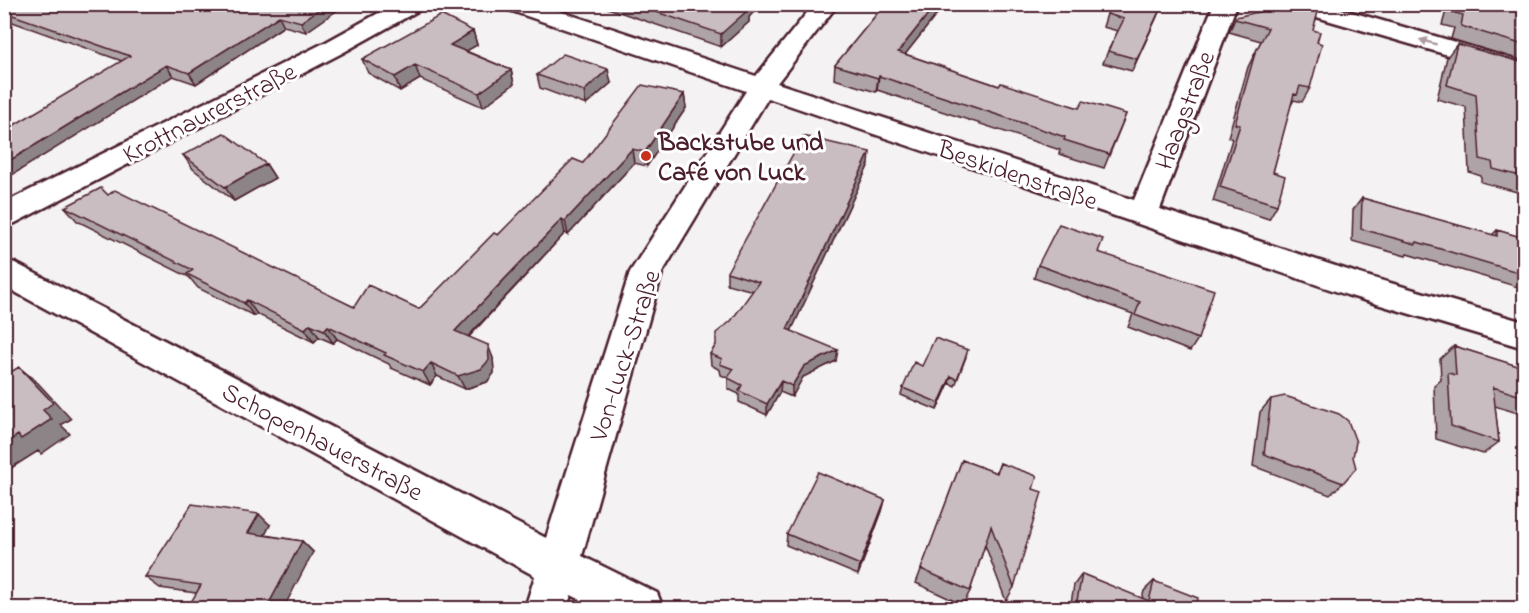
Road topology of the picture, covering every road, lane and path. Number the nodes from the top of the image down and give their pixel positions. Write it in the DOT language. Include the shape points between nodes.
graph roads {
  1 [pos="413,4"];
  2 [pos="514,4"];
  3 [pos="827,4"];
  4 [pos="1226,4"];
  5 [pos="1297,4"];
  6 [pos="1524,70"];
  7 [pos="761,88"];
  8 [pos="1143,215"];
  9 [pos="4,216"];
  10 [pos="4,272"];
  11 [pos="1524,335"];
  12 [pos="558,566"];
  13 [pos="546,609"];
  14 [pos="642,609"];
  1 -- 9 [label="street, Krottnaurerstraße"];
  2 -- 7 [label="street, Beskidenstraße"];
  3 -- 7 [label="street, Von-Luck-Straße"];
  4 -- 8 [label="street, Haagstraße"];
  6 -- 5 [label="street, one-way"];
  7 -- 8 [label="street, Beskidenstraße"];
  7 -- 12 [label="street, Von-Luck-Straße" via="646,272"];
  8 -- 11 [label="street, Beskidenstraße" via="1358,286"];
  10 -- 12 [label="street, Schopenhauerstraße"];
  12 -- 13 [label="street, Von-Luck-Straße"];
  12 -- 14 [label="street, Schopenhauerstraße"];
}
